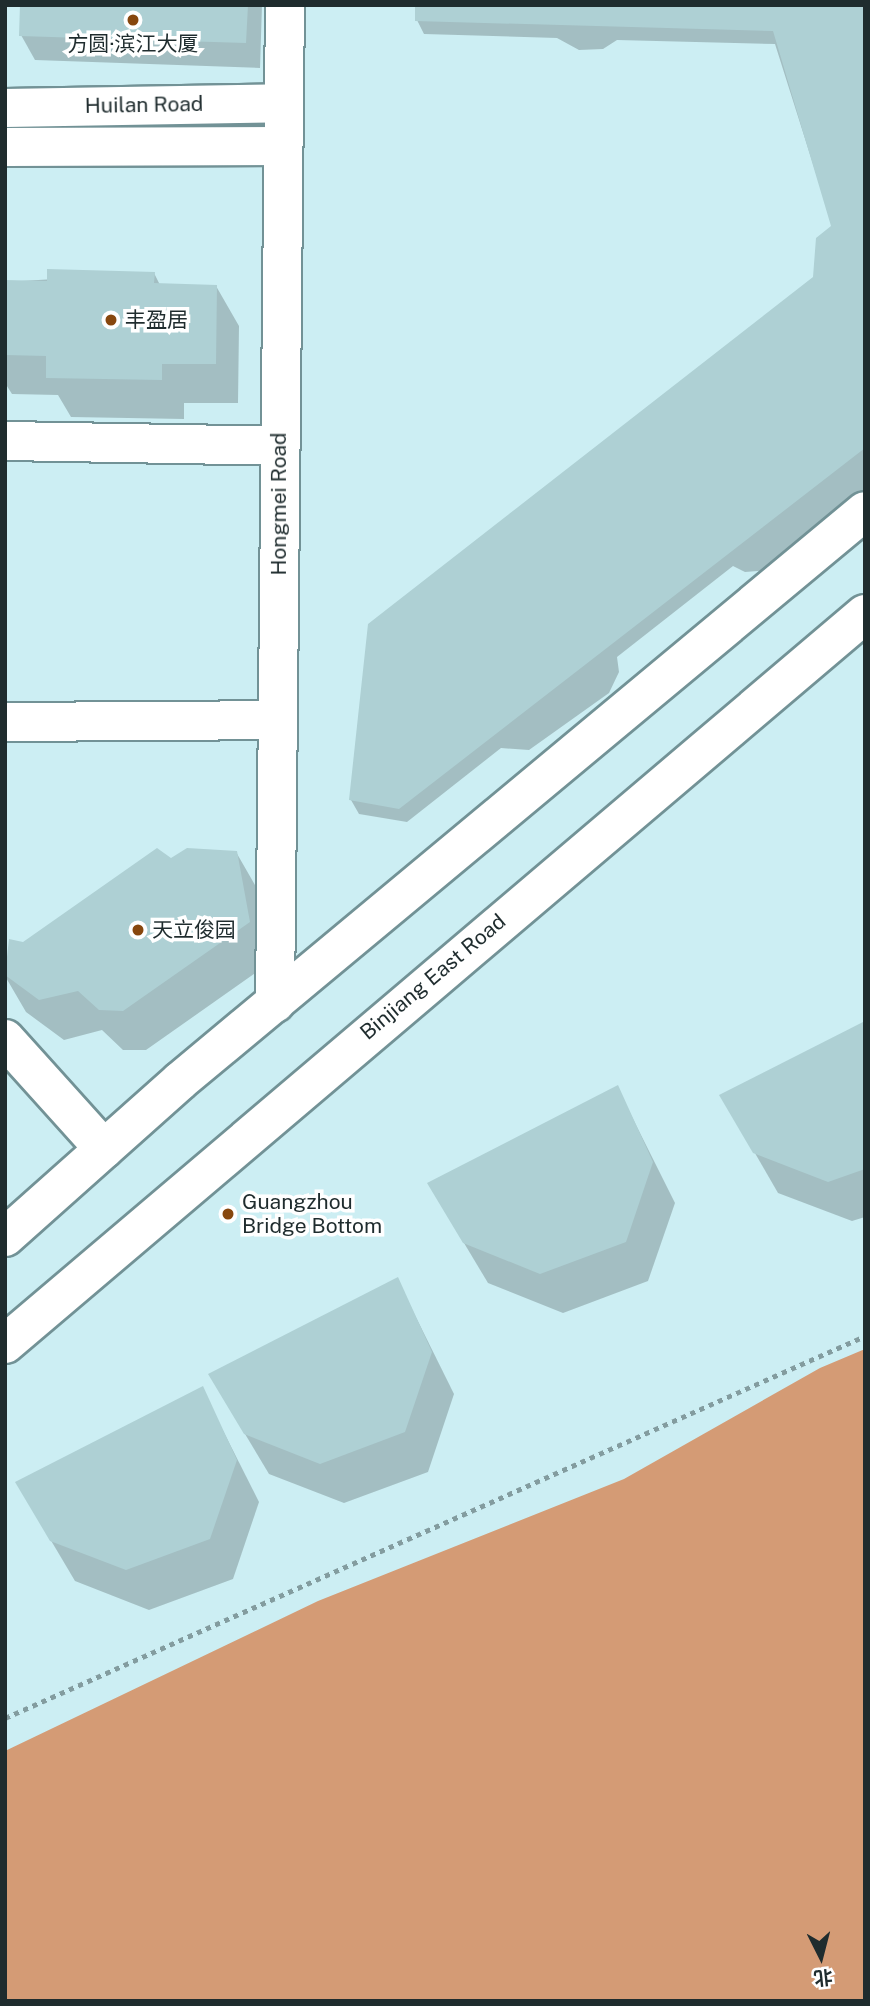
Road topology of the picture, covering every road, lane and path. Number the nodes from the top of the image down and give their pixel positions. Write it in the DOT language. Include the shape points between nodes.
graph roads {
  1 [pos="285,5"];
  2 [pos="284,103"];
  3 [pos="5,108"];
  4 [pos="283,146"];
  5 [pos="5,147"];
  6 [pos="5,441"];
  7 [pos="279,446"];
  8 [pos="865,511"];
  9 [pos="865,614"];
  10 [pos="277,720"];
  11 [pos="5,722"];
  12 [pos="275,1003"];
  13 [pos="5,1039"];
  14 [pos="104,1149"];
  15 [pos="5,1237"];
  16 [pos="865,1336"];
  17 [pos="5,1344"];
  18 [pos="5,1718"];
  1 -- 2 [label="street, Hongmei Road"];
  2 -- 3 [label="street, Huilan Road"];
  2 -- 4 [label="street, Hongmei Road"];
  4 -- 5 [label="street, Huilan Road"];
  4 -- 7 [label="street, Hongmei Road"];
  6 -- 7 [label="street"];
  7 -- 10 [label="street, Hongmei Road"];
  8 -- 12 [label="street"];
  9 -- 17 [label="street, Binjiang East Road"];
  10 -- 11 [label="street"];
  10 -- 12 [label="street, Hongmei Road"];
  12 -- 14 [label="street"];
  13 -- 14 [label="street"];
  14 -- 15 [label="street"];
  16 -- 18 [label="path"];
}
